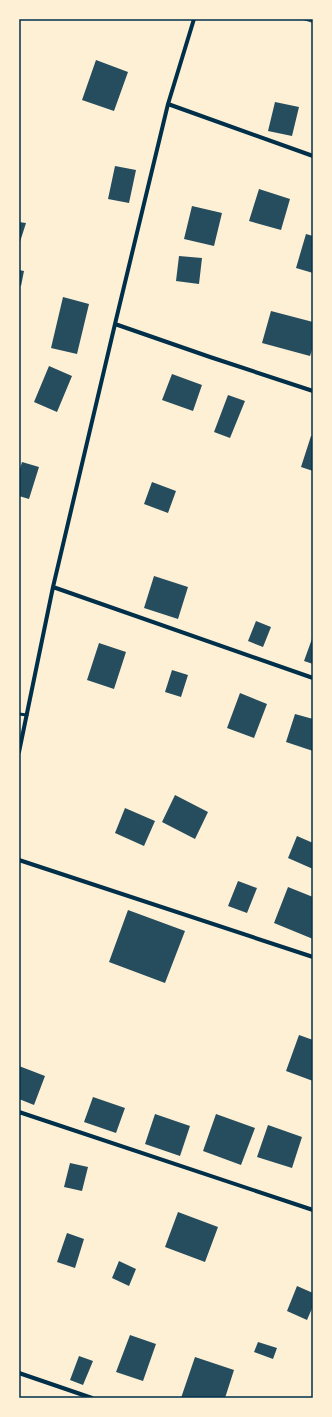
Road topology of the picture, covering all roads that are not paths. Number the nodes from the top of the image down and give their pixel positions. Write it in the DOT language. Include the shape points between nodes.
graph roads {
  1 [pos="194,19"];
  2 [pos="168,104"];
  3 [pos="313,156"];
  4 [pos="115,324"];
  5 [pos="313,391"];
  6 [pos="53,587"];
  7 [pos="313,678"];
  8 [pos="19,714"];
  9 [pos="27,715"];
  10 [pos="19,752"];
  11 [pos="19,860"];
  12 [pos="313,957"];
  13 [pos="19,1112"];
  14 [pos="313,1210"];
  15 [pos="19,1373"];
  16 [pos="92,1398"];
  1 -- 2 [label="street"];
  2 -- 3 [label="street"];
  2 -- 4 [label="street"];
  4 -- 5 [label="street"];
  4 -- 6 [label="street"];
  6 -- 7 [label="street"];
  6 -- 9 [label="street"];
  8 -- 9 [label="lane"];
  9 -- 10 [label="street"];
  11 -- 12 [label="street"];
  13 -- 14 [label="street"];
  15 -- 16 [label="street"];
}
